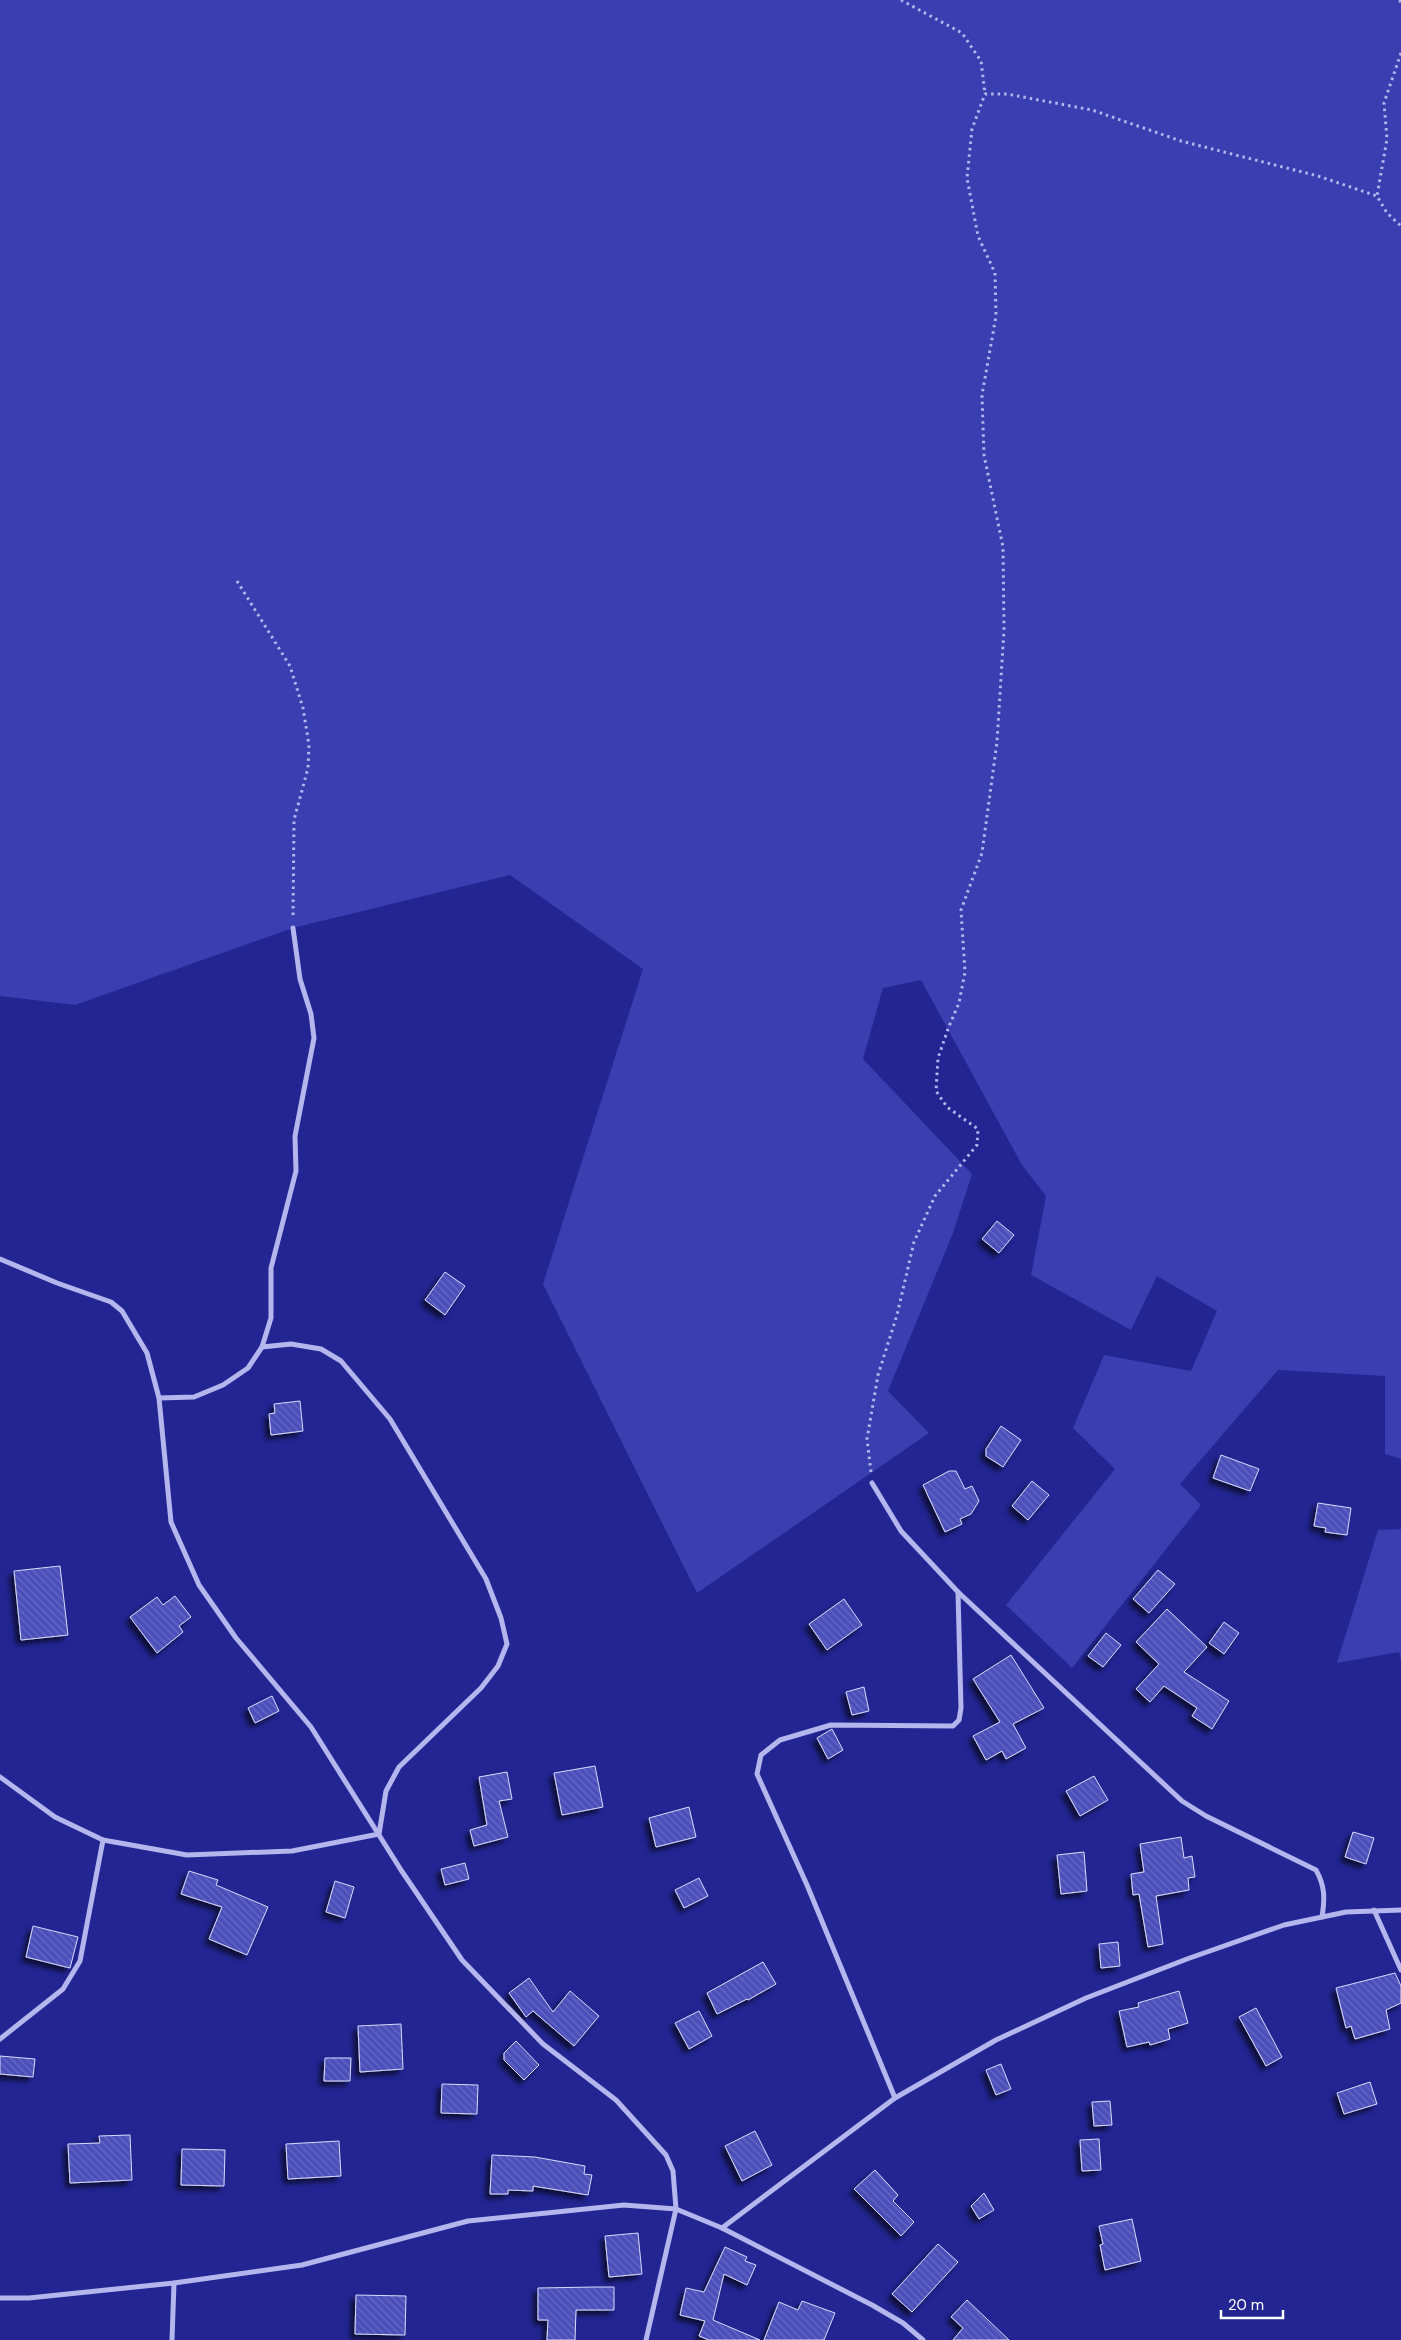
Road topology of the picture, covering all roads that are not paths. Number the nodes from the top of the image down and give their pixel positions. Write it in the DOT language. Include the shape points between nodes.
graph roads {
  1 [pos="293,928"];
  2 [pos="0,1258"];
  3 [pos="262,1347"];
  4 [pos="159,1398"];
  5 [pos="872,1483"];
  6 [pos="958,1592"];
  7 [pos="0,1777"];
  8 [pos="379,1834"];
  9 [pos="103,1840"];
  10 [pos="1374,1910"];
  11 [pos="1401,1910"];
  12 [pos="1322,1917"];
  13 [pos="1401,1970"];
  14 [pos="0,2039"];
  15 [pos="895,2098"];
  16 [pos="676,2209"];
  17 [pos="722,2228"];
  18 [pos="174,2283"];
  19 [pos="0,2298"];
  20 [pos="172,2340"];
  21 [pos="646,2340"];
  22 [pos="923,2340"];
  1 -- 3 [label="street" via="300,979 311,1014 314,1038 295,1136 296,1171 271,1268 271,1318"];
  2 -- 4 [label="street" via="111,1302 122,1311 147,1353"];
  3 -- 4 [label="street" via="248,1368 223,1385 194,1397"];
  3 -- 8 [label="street" via="291,1344 321,1349 341,1361 390,1419 486,1580 501,1618 507,1644 498,1666 481,1688 399,1767 386,1790"];
  4 -- 8 [label="street" via="171,1522 199,1585 236,1638 311,1727"];
  5 -- 6 [label="street" via="901,1531"];
  6 -- 12 [label="street" via="1182,1801 1316,1870 1323,1883 1325,1898"];
  6 -- 15 [label="street" via="961,1708 959,1720 953,1726 831,1725 780,1740 761,1755 757,1774 807,1885"];
  7 -- 9 [label="street" via="55,1817"];
  8 -- 9 [label="street" via="292,1851 187,1855"];
  8 -- 16 [label="street" via="462,1960 543,2044 616,2100 666,2155 673,2171"];
  9 -- 14 [label="street" via="80,1961 64,1989"];
  10 -- 11 [label="street"];
  10 -- 12 [label="street"];
  10 -- 13 [label="street"];
  12 -- 15 [label="street" via="1284,1925 1187,1958 1086,1998 996,2040"];
  15 -- 17 [label="street"];
  16 -- 17 [label="street"];
  16 -- 18 [label="street" via="624,2206 468,2221 302,2265"];
  16 -- 21 [label="street"];
  17 -- 22 [label="street" via="872,2305 903,2323"];
  18 -- 19 [label="street"];
  18 -- 20 [label="street"];
}
